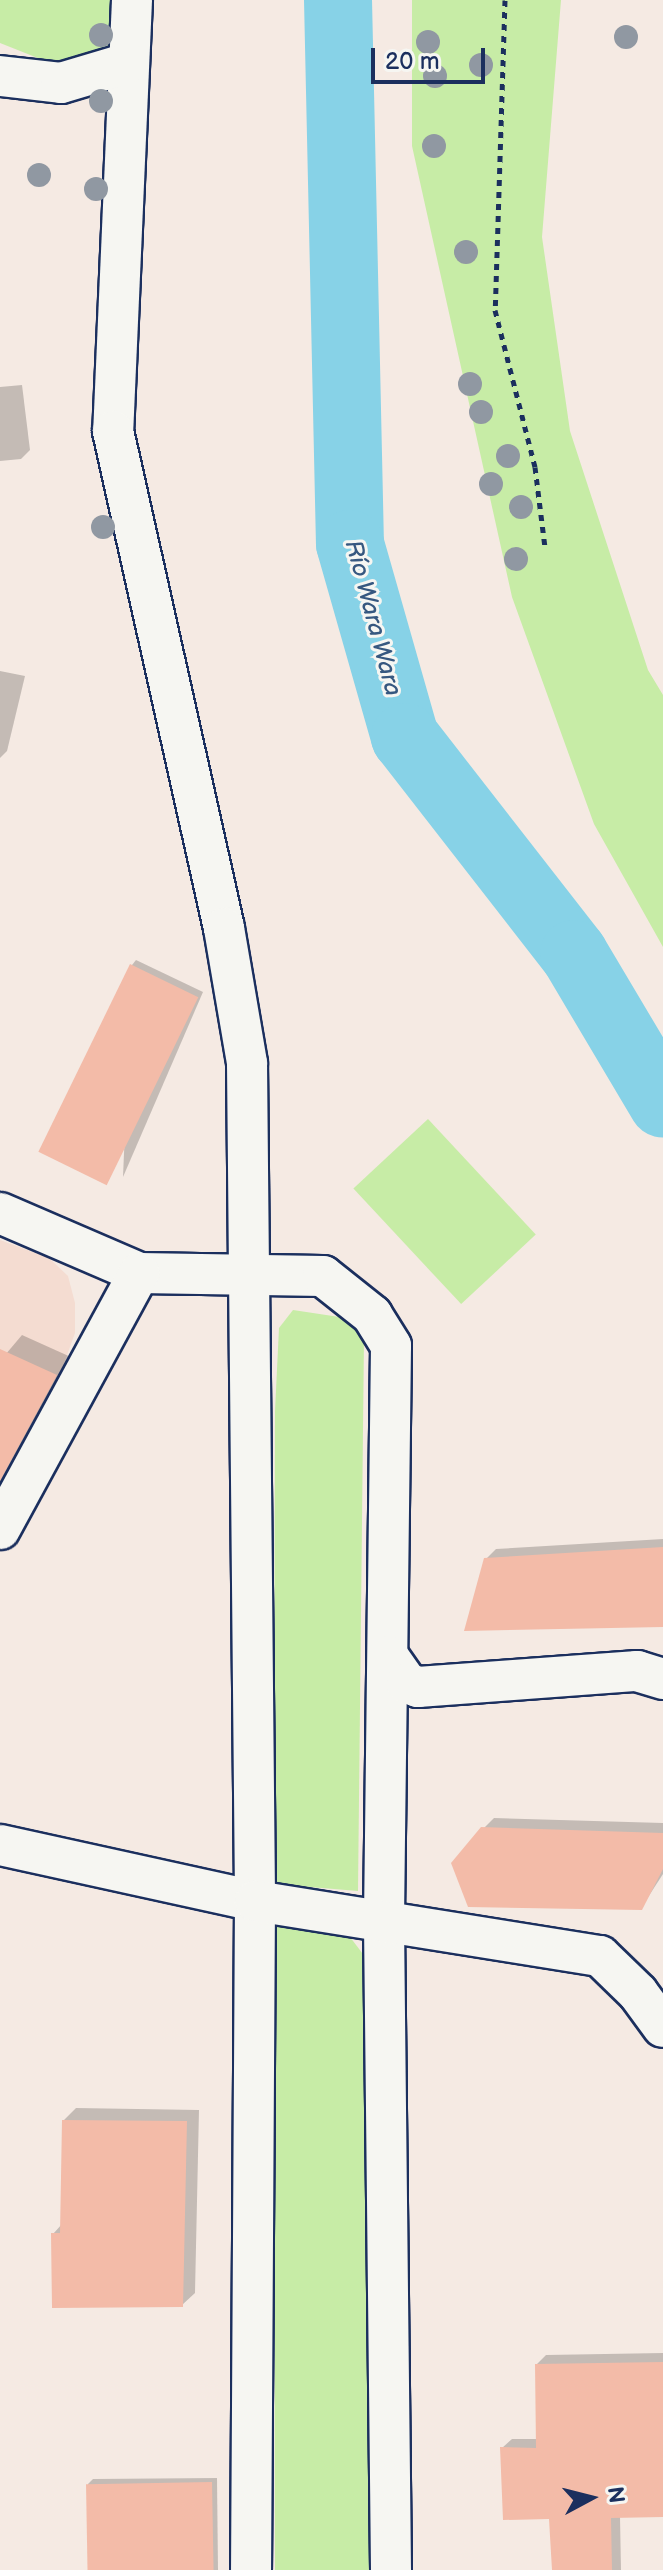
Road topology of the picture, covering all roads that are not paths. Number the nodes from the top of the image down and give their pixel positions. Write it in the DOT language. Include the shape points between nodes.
graph roads {
  1 [pos="132,0"];
  2 [pos="128,63"];
  3 [pos="0,76"];
  4 [pos="0,1213"];
  5 [pos="251,1271"];
  6 [pos="139,1273"];
  7 [pos="0,1529"];
  8 [pos="388,1656"];
  9 [pos="663,1679"];
  10 [pos="0,1845"];
  11 [pos="255,1901"];
  12 [pos="384,1923"];
  13 [pos="663,2027"];
  14 [pos="251,2570"];
  15 [pos="391,2570"];
  1 -- 2 [label="street"];
  2 -- 3 [label="street" via="61,83"];
  2 -- 5 [label="street" via="113,431 224,928 245,1048"];
  4 -- 6 [label="street"];
  5 -- 6 [label="street"];
  5 -- 8 [label="street" via="323,1276 372,1315 391,1346"];
  5 -- 11 [label="street"];
  6 -- 7 [label="street"];
  8 -- 9 [label="street" via="407,1683 418,1687 637,1671"];
  8 -- 12 [label="street"];
  10 -- 11 [label="street"];
  11 -- 12 [label="street"];
  11 -- 14 [label="street"];
  12 -- 13 [label="street" via="600,1956"];
  12 -- 15 [label="street"];
}
